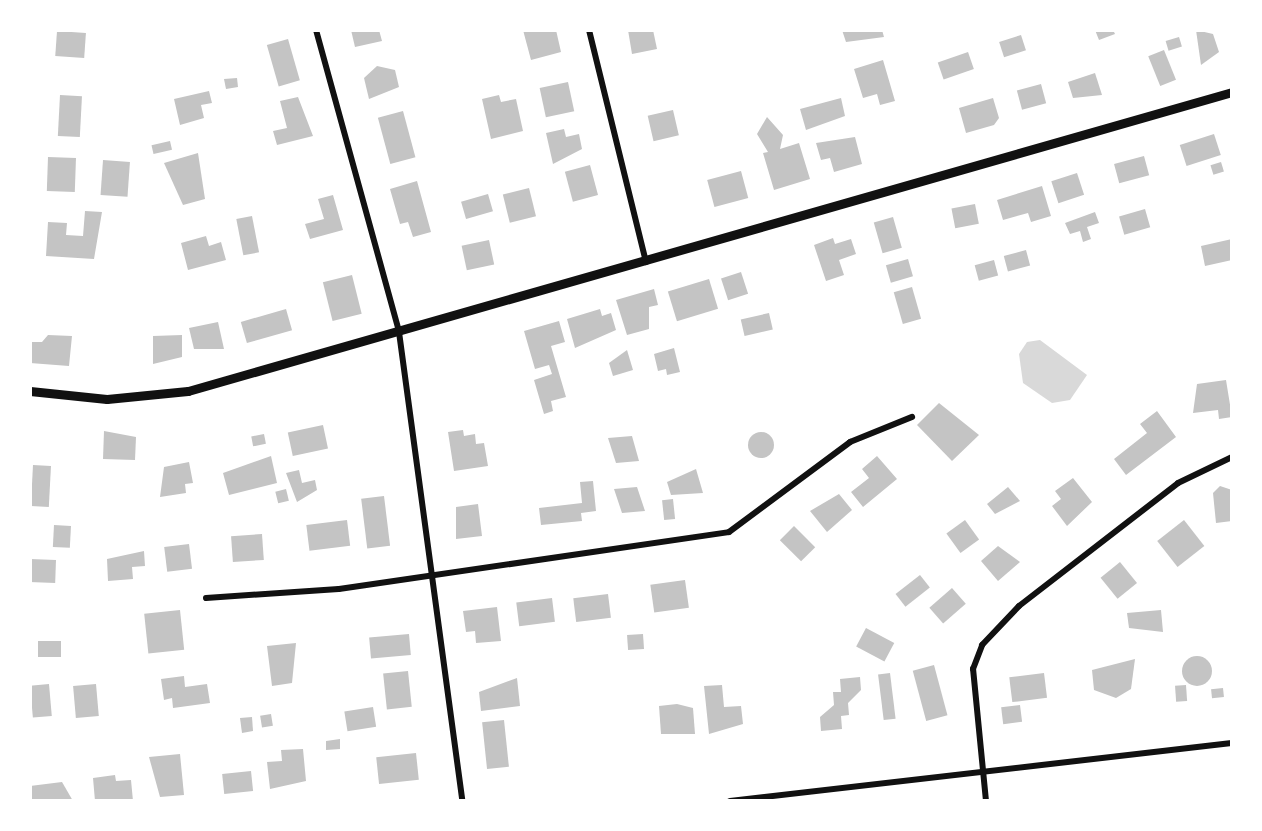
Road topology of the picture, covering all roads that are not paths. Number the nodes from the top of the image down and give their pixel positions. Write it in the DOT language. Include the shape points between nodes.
graph roads {
  1 [pos="316,30"];
  2 [pos="589,30"];
  3 [pos="1232,92"];
  4 [pos="646,263"];
  5 [pos="399,332"];
  6 [pos="30,391"];
  7 [pos="912,417"];
  8 [pos="1232,458"];
  9 [pos="432,575"];
  10 [pos="206,598"];
  11 [pos="1232,743"];
  12 [pos="981,770"];
  13 [pos="462,801"];
  14 [pos="730,801"];
  15 [pos="986,801"];
  1 -- 5 [label="street"];
  2 -- 4 [label="street"];
  3 -- 4 [label="street"];
  4 -- 5 [label="street"];
  5 -- 6 [label="street" via="148,399"];
  5 -- 9 [label="street"];
  7 -- 9 [label="street" via="850,442 729,532"];
  8 -- 12 [label="street" via="1178,482 1019,606 982,645 972,669"];
  9 -- 10 [label="street"];
  9 -- 13 [label="street"];
  11 -- 12 [label="street"];
  12 -- 14 [label="street"];
  12 -- 15 [label="street"];
}
